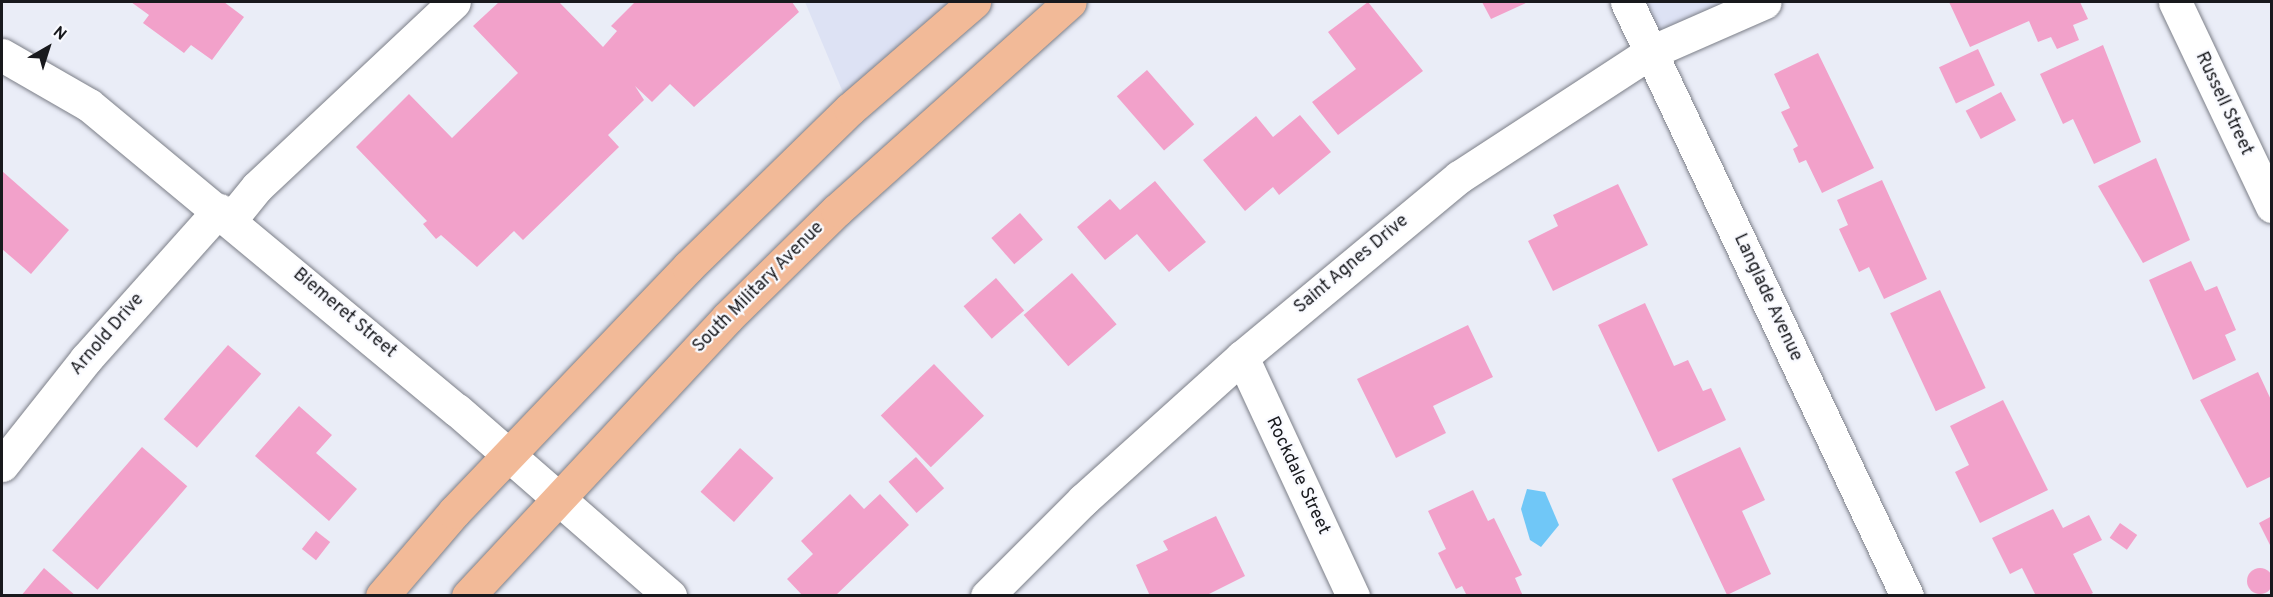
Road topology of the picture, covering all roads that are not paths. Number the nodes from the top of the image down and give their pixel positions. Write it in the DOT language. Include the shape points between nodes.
graph roads {
  1 [pos="454,2"];
  2 [pos="974,2"];
  3 [pos="1070,2"];
  4 [pos="1627,2"];
  5 [pos="1765,2"];
  6 [pos="2175,2"];
  7 [pos="1651,52"];
  8 [pos="2,55"];
  9 [pos="2271,206"];
  10 [pos="225,214"];
  11 [pos="1242,357"];
  12 [pos="508,453"];
  13 [pos="2,465"];
  14 [pos="558,496"];
  15 [pos="382,596"];
  16 [pos="468,596"];
  17 [pos="670,596"];
  18 [pos="987,596"];
  19 [pos="1353,596"];
  20 [pos="1907,596"];
  1 -- 10 [label="street, Arnold Drive"];
  2 -- 12 [label="main road" via="850,109"];
  3 -- 14 [label="main road, South Military Avenue" via="837,210"];
  4 -- 7 [label="street, Langlade Avenue"];
  5 -- 7 [label="street, Saint Agnes Drive"];
  6 -- 9 [label="street, Russell Street"];
  7 -- 11 [label="street, Saint Agnes Drive" via="1459,177"];
  7 -- 20 [label="street, Langlade Avenue"];
  8 -- 10 [label="street, Biemeret Street" via="89,105"];
  10 -- 12 [label="street, Biemeret Street"];
  10 -- 13 [label="street, Arnold Drive" via="86,359"];
  11 -- 18 [label="street, Saint Agnes Drive" via="1083,500"];
  11 -- 19 [label="street, Rockdale Street"];
  12 -- 14 [label="street, Biemeret Street"];
  12 -- 15 [label="main road"];
  14 -- 16 [label="main road, South Military Avenue"];
  14 -- 17 [label="street, Biemeret Street"];
}
